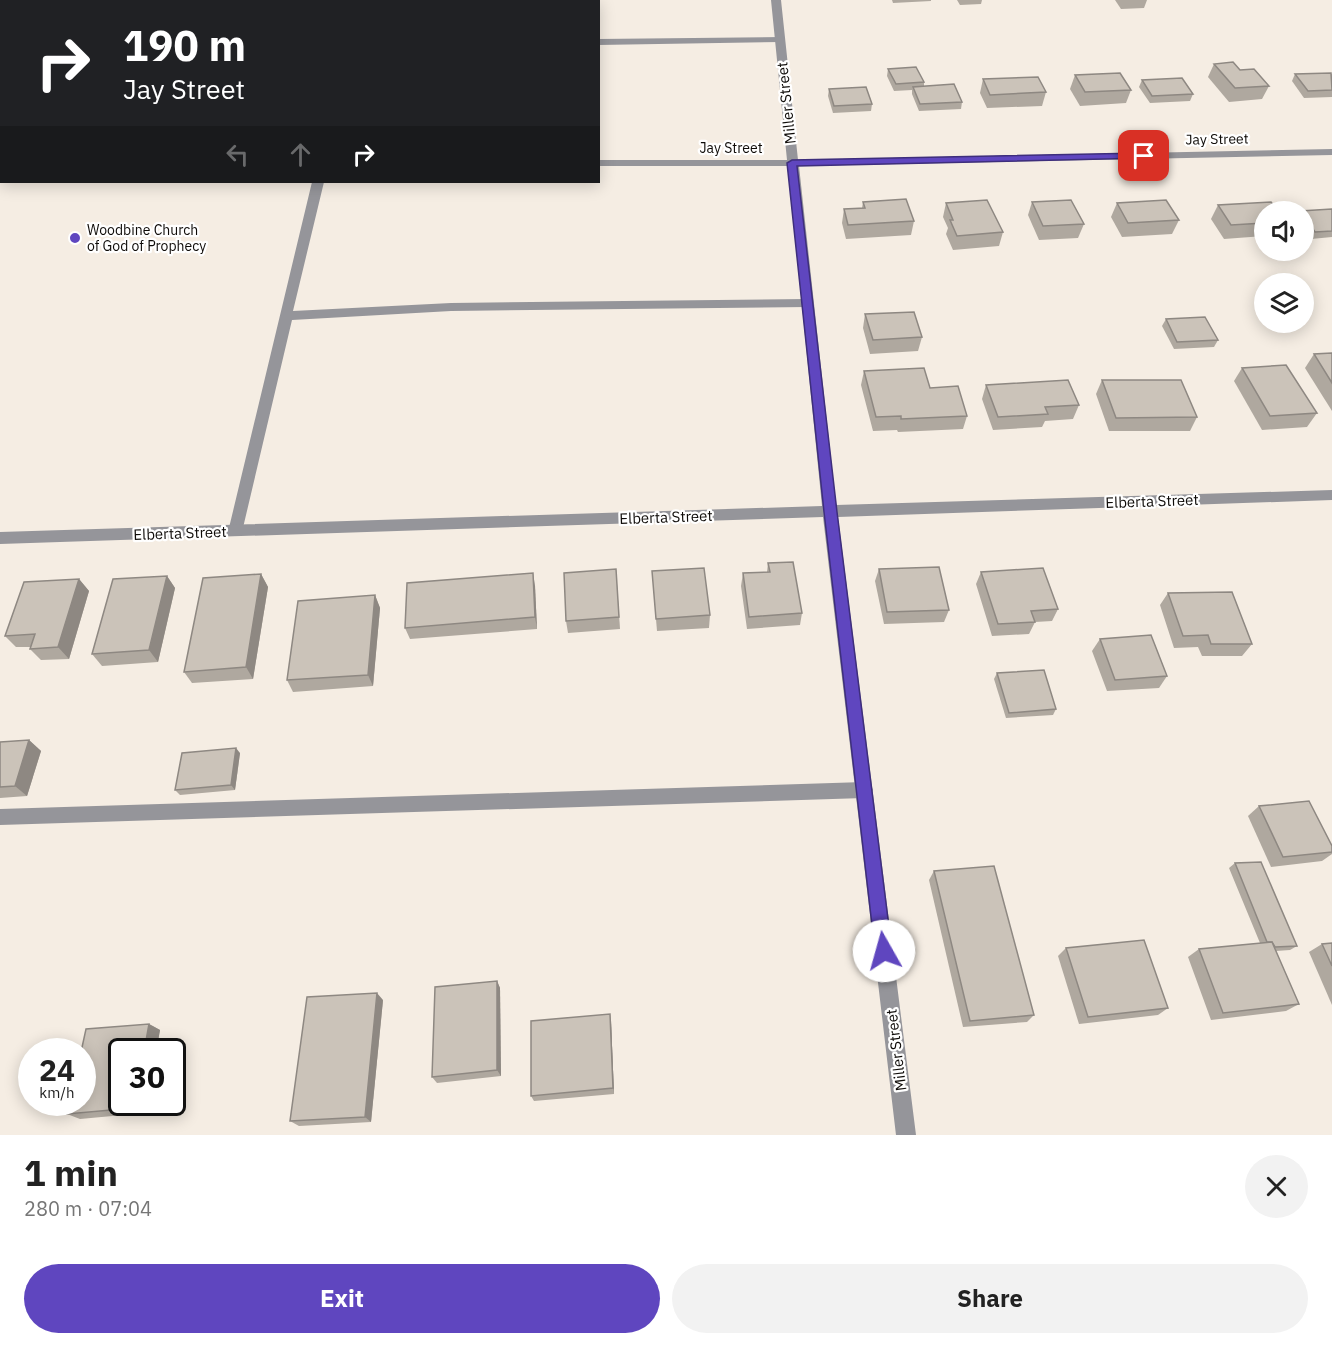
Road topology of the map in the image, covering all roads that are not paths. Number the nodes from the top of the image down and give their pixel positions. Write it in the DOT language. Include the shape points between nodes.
graph roads {
  1 [pos="776,0"];
  2 [pos="780,39"];
  3 [pos="600,42"];
  4 [pos="1332,152"];
  5 [pos="600,163"];
  6 [pos="792,163"];
  7 [pos="318,183"];
  8 [pos="807,303"];
  9 [pos="285,316"];
  10 [pos="1332,495"];
  11 [pos="830,512"];
  12 [pos="235,532"];
  13 [pos="0,538"];
  14 [pos="864,790"];
  15 [pos="0,817"];
  16 [pos="906,1135"];
  1 -- 2 [label="street, Miller Street"];
  2 -- 3 [label="street"];
  2 -- 6 [label="street, Miller Street"];
  4 -- 6 [label="street, Jay Street"];
  5 -- 6 [label="street, Jay Street"];
  6 -- 8 [label="street, Miller Street"];
  7 -- 9 [label="street"];
  8 -- 9 [label="street" via="591,304"];
  8 -- 11 [label="street, Miller Street"];
  9 -- 12 [label="street"];
  10 -- 11 [label="street, Elberta Street"];
  11 -- 12 [label="street, Elberta Street"];
  11 -- 14 [label="street, Miller Street"];
  12 -- 13 [label="street, Elberta Street"];
  14 -- 15 [label="street"];
  14 -- 16 [label="street, Miller Street"];
}
